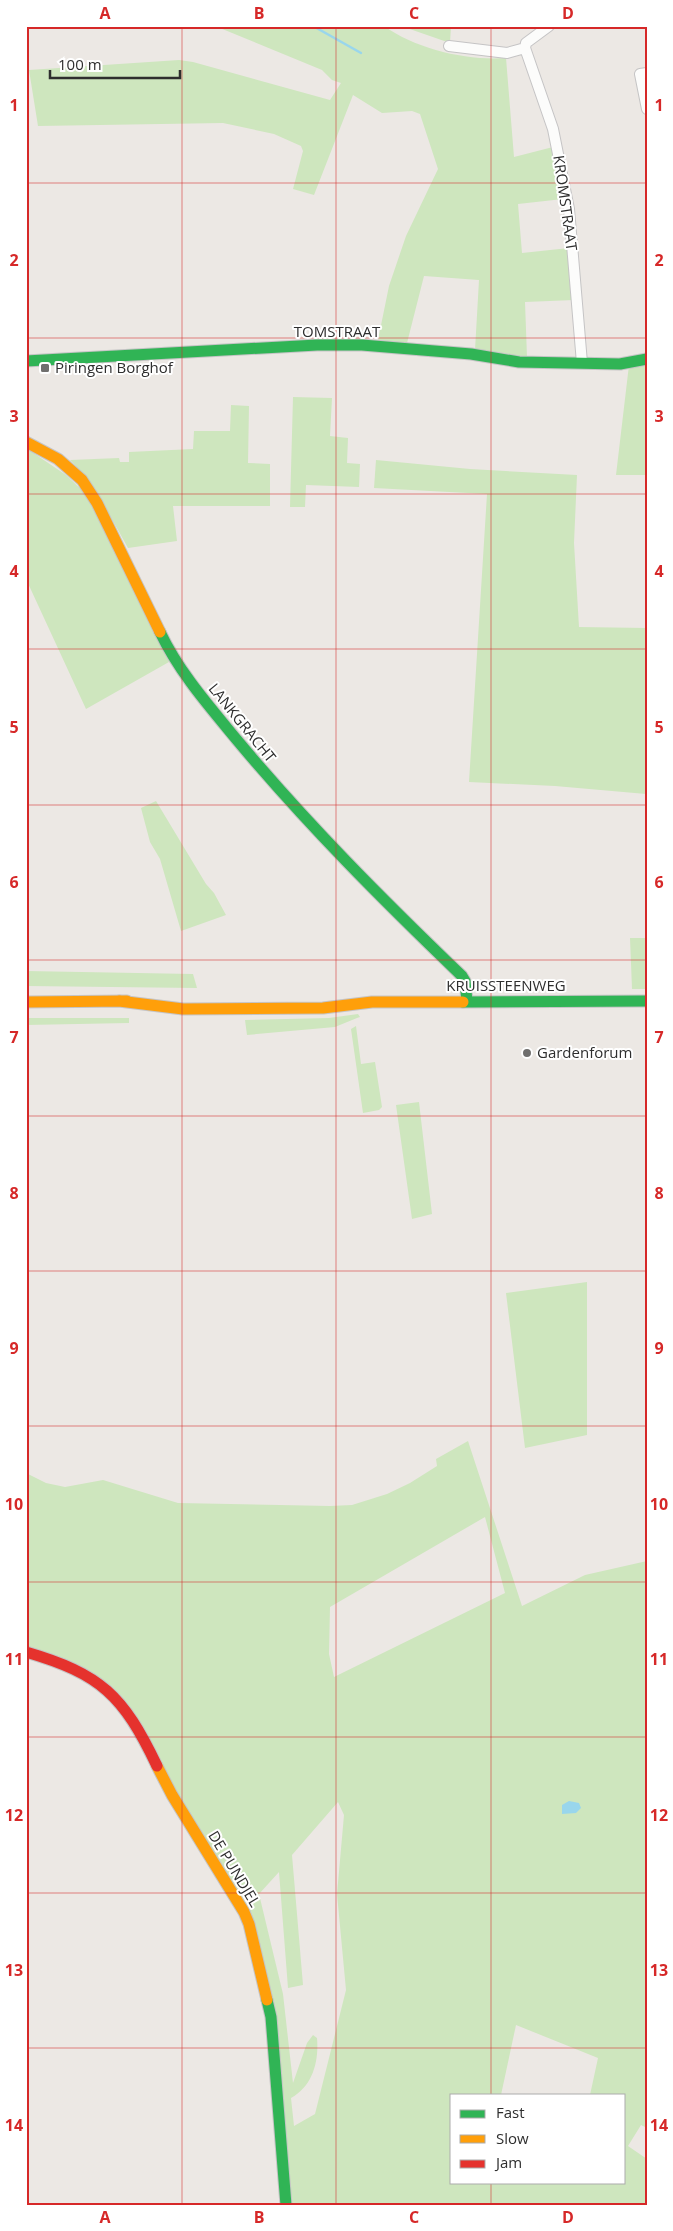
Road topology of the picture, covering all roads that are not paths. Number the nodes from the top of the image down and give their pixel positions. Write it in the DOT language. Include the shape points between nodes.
graph roads {
  1 [pos="549,26"];
  2 [pos="449,46"];
  3 [pos="526,48"];
  4 [pos="647,72"];
  5 [pos="647,109"];
  6 [pos="647,359"];
  7 [pos="26,361"];
  8 [pos="582,363"];
  9 [pos="26,442"];
  10 [pos="467,1001"];
  11 [pos="647,1001"];
  12 [pos="26,1002"];
  13 [pos="26,1652"];
  14 [pos="286,2205"];
  1 -- 3 [label="street" via="531,38"];
  2 -- 3 [label="street" via="507,53"];
  3 -- 8 [label="street, KROMSTRAAT" via="553,129 569,209"];
  4 -- 5 [label="street" via="640,74"];
  6 -- 8 [label="street, TOMSTRAAT" via="620,364"];
  7 -- 8 [label="street, TOMSTRAAT" via="336,345 471,354 519,362"];
  9 -- 10 [label="street, LANKGRACHT" via="58,459 82,480 164,641 190,682 286,799 370,888 462,976"];
  10 -- 11 [label="street, KRUISSTEENWEG"];
  10 -- 12 [label="street, KRUISSTEENWEG" via="201,999"];
  13 -- 14 [label="street, DE PUNDJEL" via="76,1669 119,1701 244,1912 271,2017"];
}
